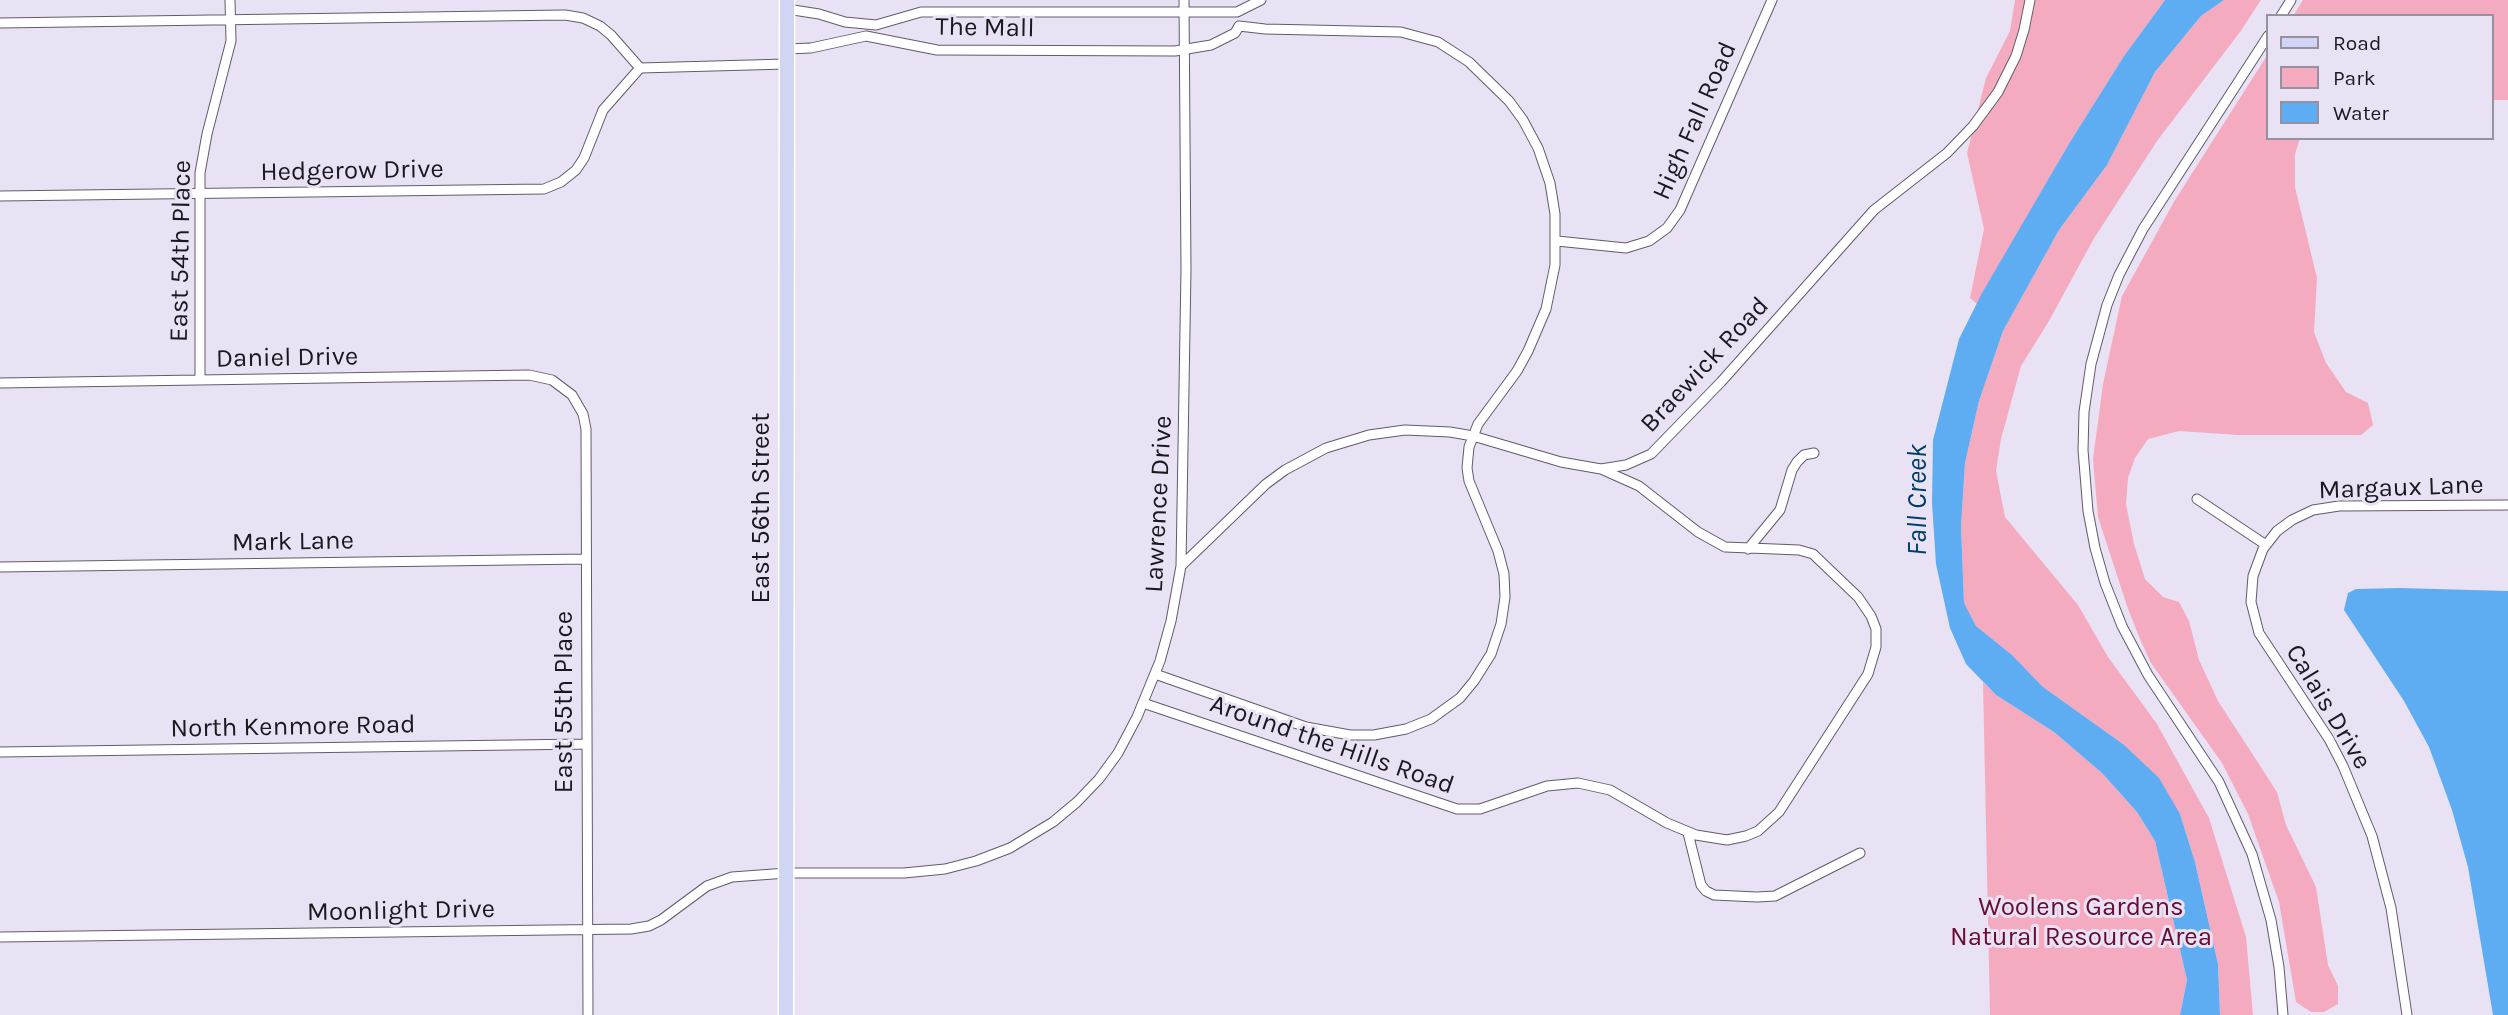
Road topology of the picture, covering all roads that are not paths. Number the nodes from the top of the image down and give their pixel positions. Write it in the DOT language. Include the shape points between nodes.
graph roads {
  1 [pos="230,0"];
  2 [pos="1184,0"];
  3 [pos="1261,0"];
  4 [pos="1772,0"];
  5 [pos="2029,0"];
  6 [pos="787,4"];
  7 [pos="1184,12"];
  8 [pos="1237,12"];
  9 [pos="230,20"];
  10 [pos="845,22"];
  11 [pos="0,23"];
  12 [pos="871,25"];
  13 [pos="1239,26"];
  14 [pos="871,37"];
  15 [pos="844,39"];
  16 [pos="2266,39"];
  17 [pos="787,49"];
  18 [pos="1185,50"];
  19 [pos="786,64"];
  20 [pos="640,68"];
  21 [pos="200,194"];
  22 [pos="0,197"];
  23 [pos="1557,242"];
  24 [pos="200,380"];
  25 [pos="0,383"];
  26 [pos="570,393"];
  27 [pos="1472,436"];
  28 [pos="1814,453"];
  29 [pos="1601,469"];
  30 [pos="2197,499"];
  31 [pos="2508,505"];
  32 [pos="2266,545"];
  33 [pos="1748,549"];
  34 [pos="586,559"];
  35 [pos="1181,566"];
  36 [pos="0,568"];
  37 [pos="1155,674"];
  38 [pos="1143,703"];
  39 [pos="586,744"];
  40 [pos="0,752"];
  41 [pos="1688,833"];
  42 [pos="1860,853"];
  43 [pos="787,873"];
  44 [pos="586,930"];
  45 [pos="0,937"];
  46 [pos="587,1015"];
  47 [pos="786,1015"];
  48 [pos="2283,1015"];
  49 [pos="2407,1015"];
  1 -- 9 [label="street, East 54th Place"];
  2 -- 7 [label="street, Lawrence Drive"];
  3 -- 8 [label="street"];
  4 -- 23 [label="street, High Fall Road" via="1673,221 1648,241 1632,247"];
  5 -- 29 [label="street, Braewick Road" via="2024,30 2008,72 1967,133 1874,210 1661,445 1639,460"];
  6 -- 10 [label="street, The Mall"];
  6 -- 17 [label="main road, East 56th Street"];
  7 -- 8 [label="street, The Mall"];
  7 -- 12 [label="street, The Mall" via="921,12"];
  7 -- 18 [label="street, Lawrence Drive"];
  8 -- 13 [label="street"];
  9 -- 11 [label="street"];
  9 -- 20 [label="street" via="574,16 603,29"];
  9 -- 21 [label="street, East 54th Place" via="229,54 204,149"];
  10 -- 12 [label="street, The Mall"];
  10 -- 15 [label="street"];
  12 -- 14 [label="street"];
  13 -- 18 [label="street, The Mall" via="1218,42"];
  13 -- 23 [label="street" via="1401,32 1424,37 1458,54 1504,95 1538,148 1552,192"];
  14 -- 15 [label="street, The Mall"];
  14 -- 18 [label="street, The Mall" via="937,50"];
  15 -- 17 [label="street, The Mall"];
  16 -- 48 [label="street" via="2143,229 2119,275 2091,364 2083,450 2095,548 2122,626 2219,782 2252,854 2271,920"];
  17 -- 19 [label="main road, East 56th Street"];
  18 -- 35 [label="street, Lawrence Drive"];
  19 -- 20 [label="street"];
  19 -- 43 [label="main road, East 56th Street"];
  20 -- 21 [label="street, Hedgerow Drive" via="603,110 576,170 548,188"];
  21 -- 22 [label="street, Hedgerow Drive"];
  21 -- 24 [label="street, East 54th Place"];
  23 -- 27 [label="street" via="1551,286 1536,334 1517,371"];
  24 -- 25 [label="street, Daniel Drive"];
  24 -- 26 [label="street, Daniel Drive" via="529,375 552,380"];
  26 -- 34 [label="street, East 55th Place" via="581,408 586,429"];
  27 -- 29 [label="street, Braewick Road"];
  27 -- 35 [label="street, Braewick Road" via="1395,431 1326,448 1266,484"];
  27 -- 37 [label="street" via="1468,477 1499,551 1505,597 1491,654 1453,704 1431,719 1401,730 1342,734 1306,727"];
  28 -- 33 [label="street" via="1797,462 1780,510"];
  29 -- 33 [label="street, Around the Hills Road" via="1647,492 1719,544"];
  30 -- 32 [label="street"];
  31 -- 32 [label="street, Margaux Lane" via="2328,506 2292,520"];
  32 -- 49 [label="street, Calais Drive" via="2251,587 2255,624 2329,739 2365,816 2389,898"];
  33 -- 41 [label="street, Around the Hills Road" via="1798,550 1818,557 1867,607 1876,634 1874,656 1857,692 1773,820 1736,839"];
  34 -- 36 [label="street, Mark Lane"];
  34 -- 39 [label="street, East 55th Place"];
  35 -- 37 [label="street, Lawrence Drive"];
  37 -- 38 [label="street, Lawrence Drive"];
  38 -- 41 [label="street, Around the Hills Road" via="1457,809 1484,808 1555,784 1588,784 1622,796"];
  38 -- 43 [label="street, Lawrence Drive" via="1118,753 1090,789 1053,822 1010,848 927,872"];
  39 -- 40 [label="street, North Kenmore Road"];
  39 -- 44 [label="street, East 55th Place"];
  41 -- 42 [label="street" via="1701,886 1714,895 1775,896"];
  43 -- 44 [label="street, Moonlight Drive" via="719,880 649,926"];
  43 -- 47 [label="main road, East 56th Street"];
  44 -- 45 [label="street, Moonlight Drive"];
  44 -- 46 [label="street, East 55th Place"];
}
